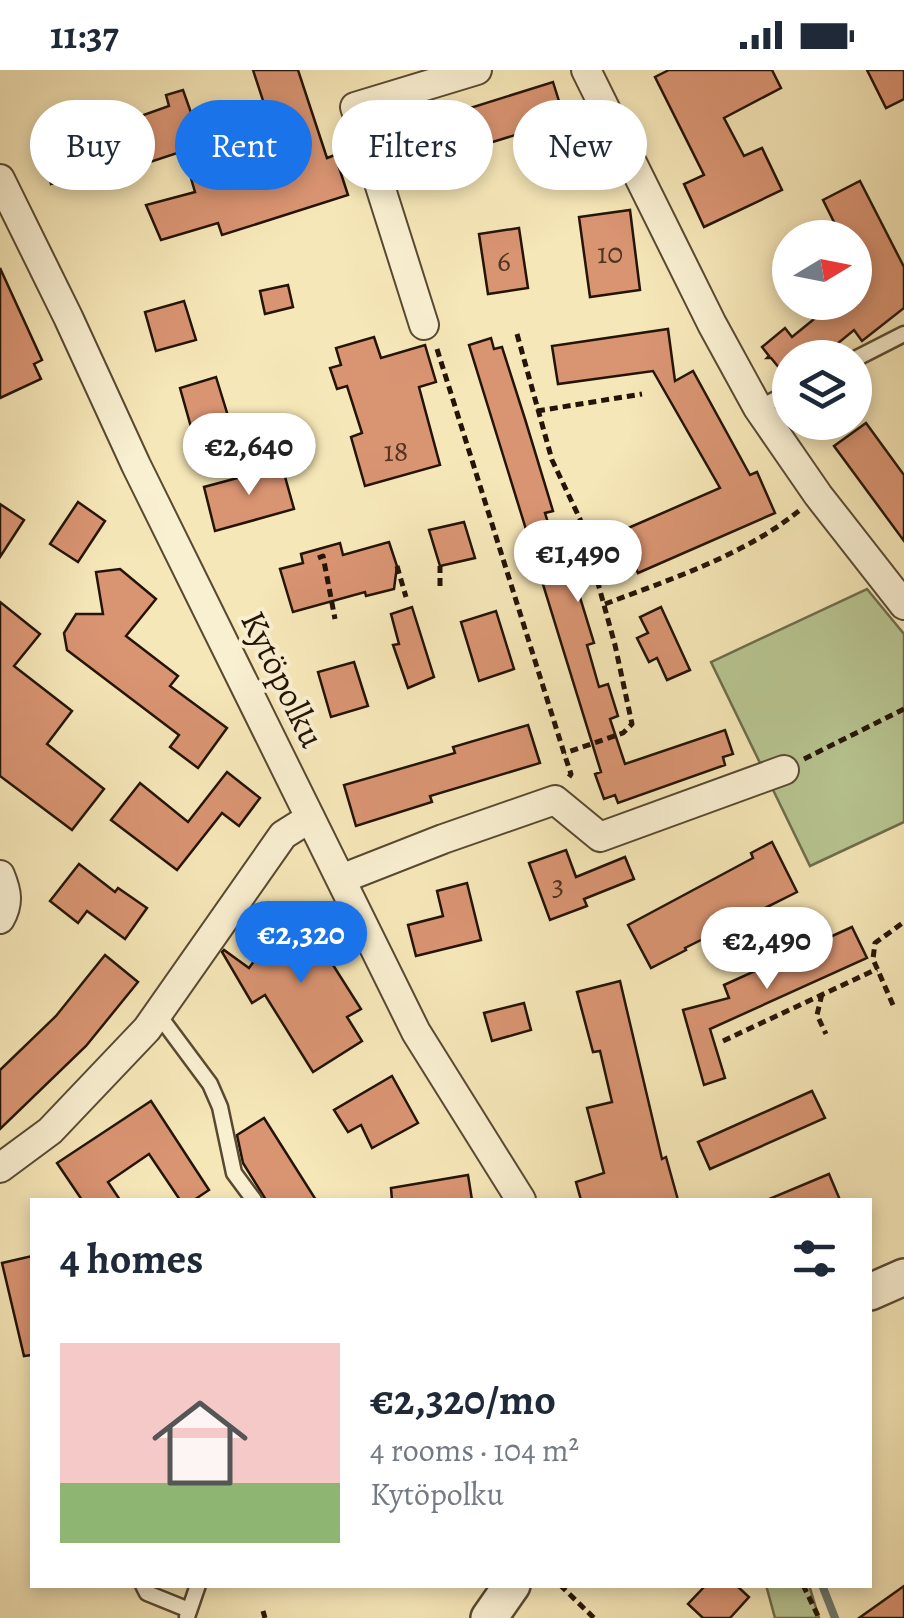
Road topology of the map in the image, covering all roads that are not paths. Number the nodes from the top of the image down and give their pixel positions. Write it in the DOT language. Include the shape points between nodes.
graph roads {
  1 [pos="477,70"];
  2 [pos="586,70"];
  3 [pos="0,179"];
  4 [pos="424,325"];
  5 [pos="904,334"];
  6 [pos="872,350"];
  7 [pos="772,401"];
  8 [pos="758,408"];
  9 [pos="904,606"];
  10 [pos="784,770"];
  11 [pos="310,818"];
  12 [pos="0,875"];
  13 [pos="341,879"];
  14 [pos="0,920"];
  15 [pos="158,1014"];
  16 [pos="0,1168"];
  17 [pos="253,1198"];
  18 [pos="520,1198"];
  19 [pos="904,1277"];
  20 [pos="872,1291"];
  21 [pos="144,1588"];
  22 [pos="197,1588"];
  23 [pos="510,1588"];
  24 [pos="188,1614"];
  25 [pos="489,1618"];
  1 -- 4 [label="street" via="355,107"];
  2 -- 8 [label="street"];
  3 -- 11 [label="street, Kytöpolku"];
  5 -- 6 [label="lane"];
  7 -- 8 [label="lane"];
  8 -- 9 [label="street"];
  10 -- 13 [label="street" via="600,837 555,800"];
  11 -- 13 [label="street, Kytöpolku"];
  11 -- 15 [label="street" via="283,835"];
  12 -- 14 [label="street" via="7,901"];
  13 -- 18 [label="street, Kytöpolku" via="416,1032"];
  15 -- 16 [label="street" via="50,1131"];
  15 -- 17 [label="lane" via="210,1084 234,1173"];
  19 -- 20 [label="street"];
  21 -- 24 [label="lane"];
  22 -- 24 [label="lane"];
  23 -- 25 [label="street"];
}
